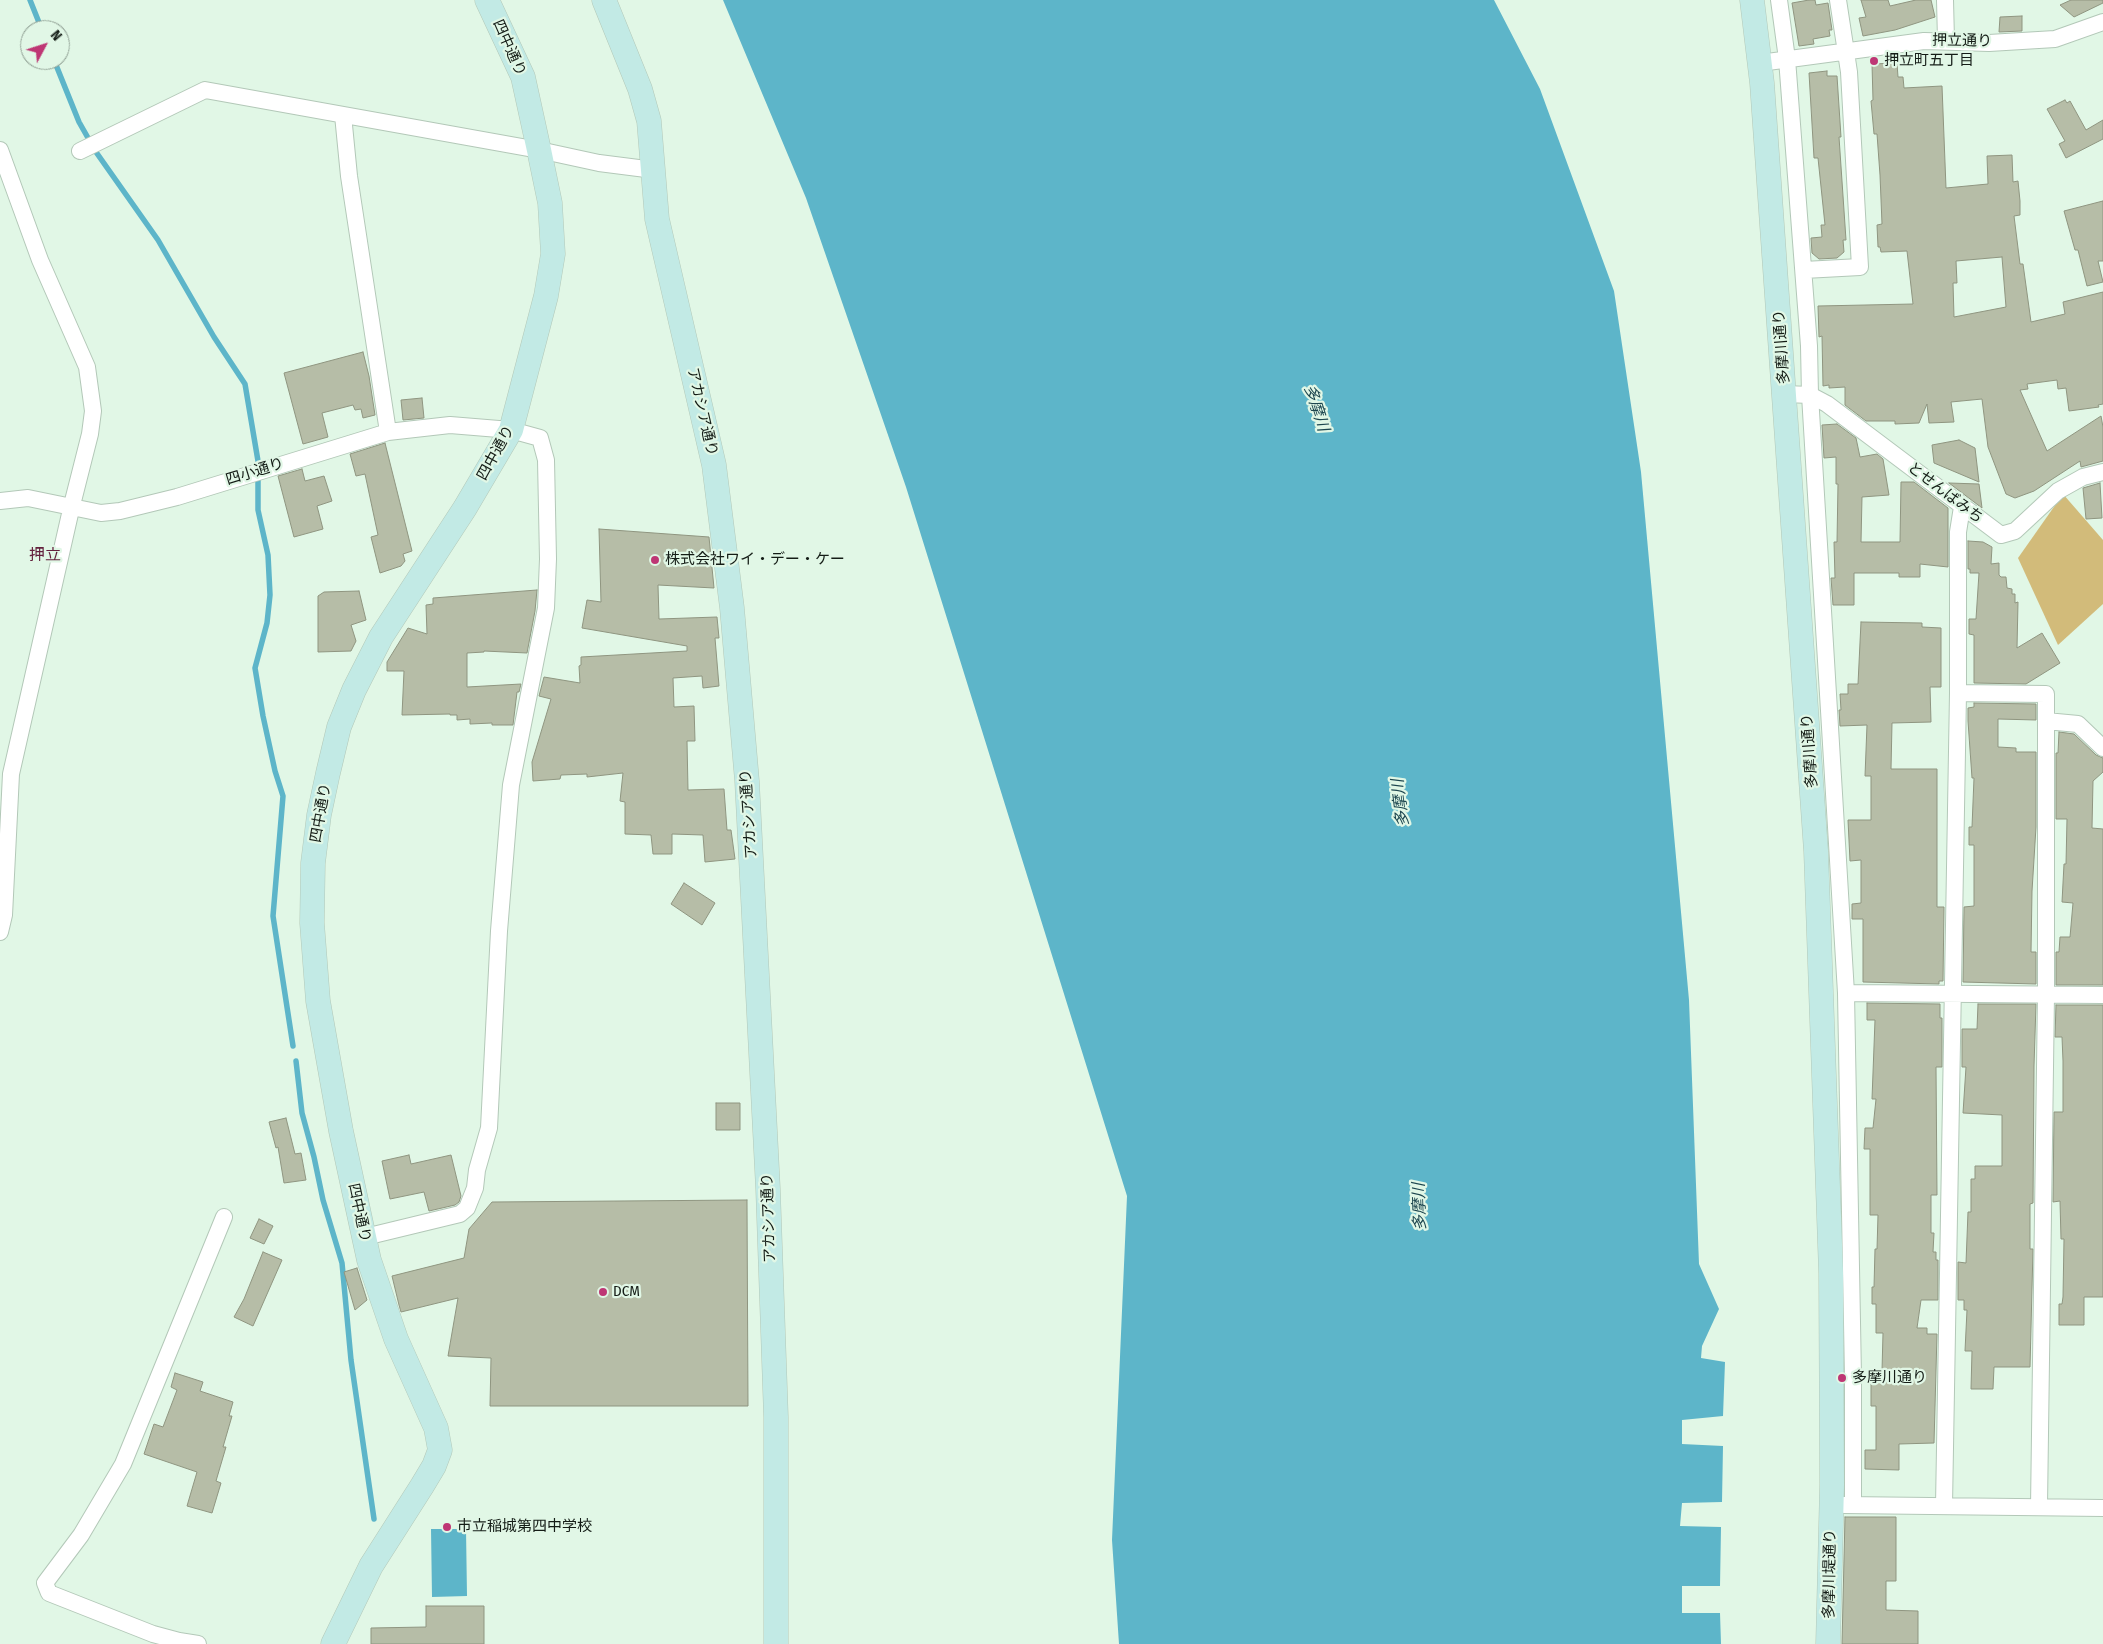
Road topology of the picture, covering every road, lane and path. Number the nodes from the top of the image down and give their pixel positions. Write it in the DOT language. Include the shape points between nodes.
graph roads {
  1 [pos="487,0"];
  2 [pos="604,0"];
  3 [pos="1752,0"];
  4 [pos="1779,0"];
  5 [pos="1838,0"];
  6 [pos="1945,0"];
  7 [pos="2103,22"];
  8 [pos="1946,40"];
  9 [pos="1847,52"];
  10 [pos="1787,59"];
  11 [pos="1760,63"];
  12 [pos="342,115"];
  13 [pos="0,150"];
  14 [pos="539,150"];
  15 [pos="80,151"];
  16 [pos="654,170"];
  17 [pos="1804,270"];
  18 [pos="1785,394"];
  19 [pos="1810,395"];
  20 [pos="511,430"];
  21 [pos="388,432"];
  22 [pos="2103,472"];
  23 [pos="0,501"];
  24 [pos="72,506"];
  25 [pos="1962,507"];
  26 [pos="1958,693"];
  27 [pos="2046,721"];
  28 [pos="2103,748"];
  29 [pos="0,930"];
  30 [pos="1846,993"];
  31 [pos="1953,993"];
  32 [pos="2046,994"];
  33 [pos="2103,995"];
  34 [pos="224,1217"];
  35 [pos="365,1237"];
  36 [pos="1842,1504"];
  37 [pos="1944,1505"];
  38 [pos="2039,1507"];
  39 [pos="2103,1508"];
  40 [pos="198,1644"];
  41 [pos="333,1644"];
  42 [pos="776,1644"];
  43 [pos="1828,1644"];
  1 -- 14 [label="street, 四中通り" via="523,77"];
  2 -- 16 [label="street, アカシア通り" via="640,89 649,121"];
  3 -- 11 [label="street, 多摩川通り"];
  4 -- 10 [label="street"];
  5 -- 9 [label="street"];
  6 -- 8 [label="street"];
  7 -- 8 [label="street, 押立通り" via="2055,39 1989,43"];
  8 -- 9 [label="street, 押立通り"];
  9 -- 10 [label="street, 押立通り"];
  9 -- 17 [label="street" via="1860,267"];
  10 -- 11 [label="street, 押立通り"];
  10 -- 17 [label="street"];
  11 -- 18 [label="street, 多摩川通り"];
  12 -- 14 [label="street"];
  12 -- 15 [label="street" via="206,90"];
  12 -- 21 [label="street"];
  13 -- 24 [label="street" via="40,260 86,367 93,412"];
  14 -- 16 [label="street" via="599,163"];
  14 -- 20 [label="street, 四中通り" via="550,202 553,254 546,296"];
  16 -- 42 [label="street, アカシア通り" via="657,218 714,465 732,608 748,781 776,1417"];
  17 -- 19 [label="street"];
  18 -- 19 [label="street, とせんばみち"];
  18 -- 36 [label="street, 多摩川通り" via="1816,851"];
  19 -- 25 [label="street, とせんばみち" via="1827,404"];
  19 -- 30 [label="street"];
  20 -- 21 [label="street, 四小通り" via="450,425"];
  20 -- 35 [label="street, 四中通り" via="381,638 354,690 339,728 319,815 313,863 312,923 318,1001 341,1130"];
  20 -- 35 [label="street, 四小通り" via="540,438 546,460 548,560 546,608 511,785 499,931 489,1128 467,1208 460,1214"];
  21 -- 24 [label="street, 四小通り" via="120,512 101,513"];
  22 -- 25 [label="street, とせんばみち" via="2083,477 2058,491 2015,531 2001,535"];
  23 -- 24 [label="street, 四小通り" via="28,498"];
  24 -- 29 [label="street" via="11,774 4,915"];
  25 -- 26 [label="street" via="1958,532"];
  26 -- 27 [label="street" via="2046,694"];
  26 -- 31 [label="street"];
  27 -- 28 [label="street" via="2078,724"];
  27 -- 32 [label="street"];
  30 -- 31 [label="street"];
  30 -- 36 [label="street" via="1853,1368"];
  31 -- 32 [label="street"];
  31 -- 37 [label="street"];
  32 -- 33 [label="street"];
  32 -- 38 [label="street"];
  34 -- 40 [label="street" via="123,1464 81,1535 45,1583 49,1592 144,1631 179,1642"];
  35 -- 41 [label="street, 四中通り" via="369,1260 396,1339 436,1428 440,1450 434,1466 371,1566"];
  36 -- 37 [label="street"];
  36 -- 43 [label="street, 多摩川堤通り"];
  37 -- 38 [label="street"];
  38 -- 39 [label="street"];
}
